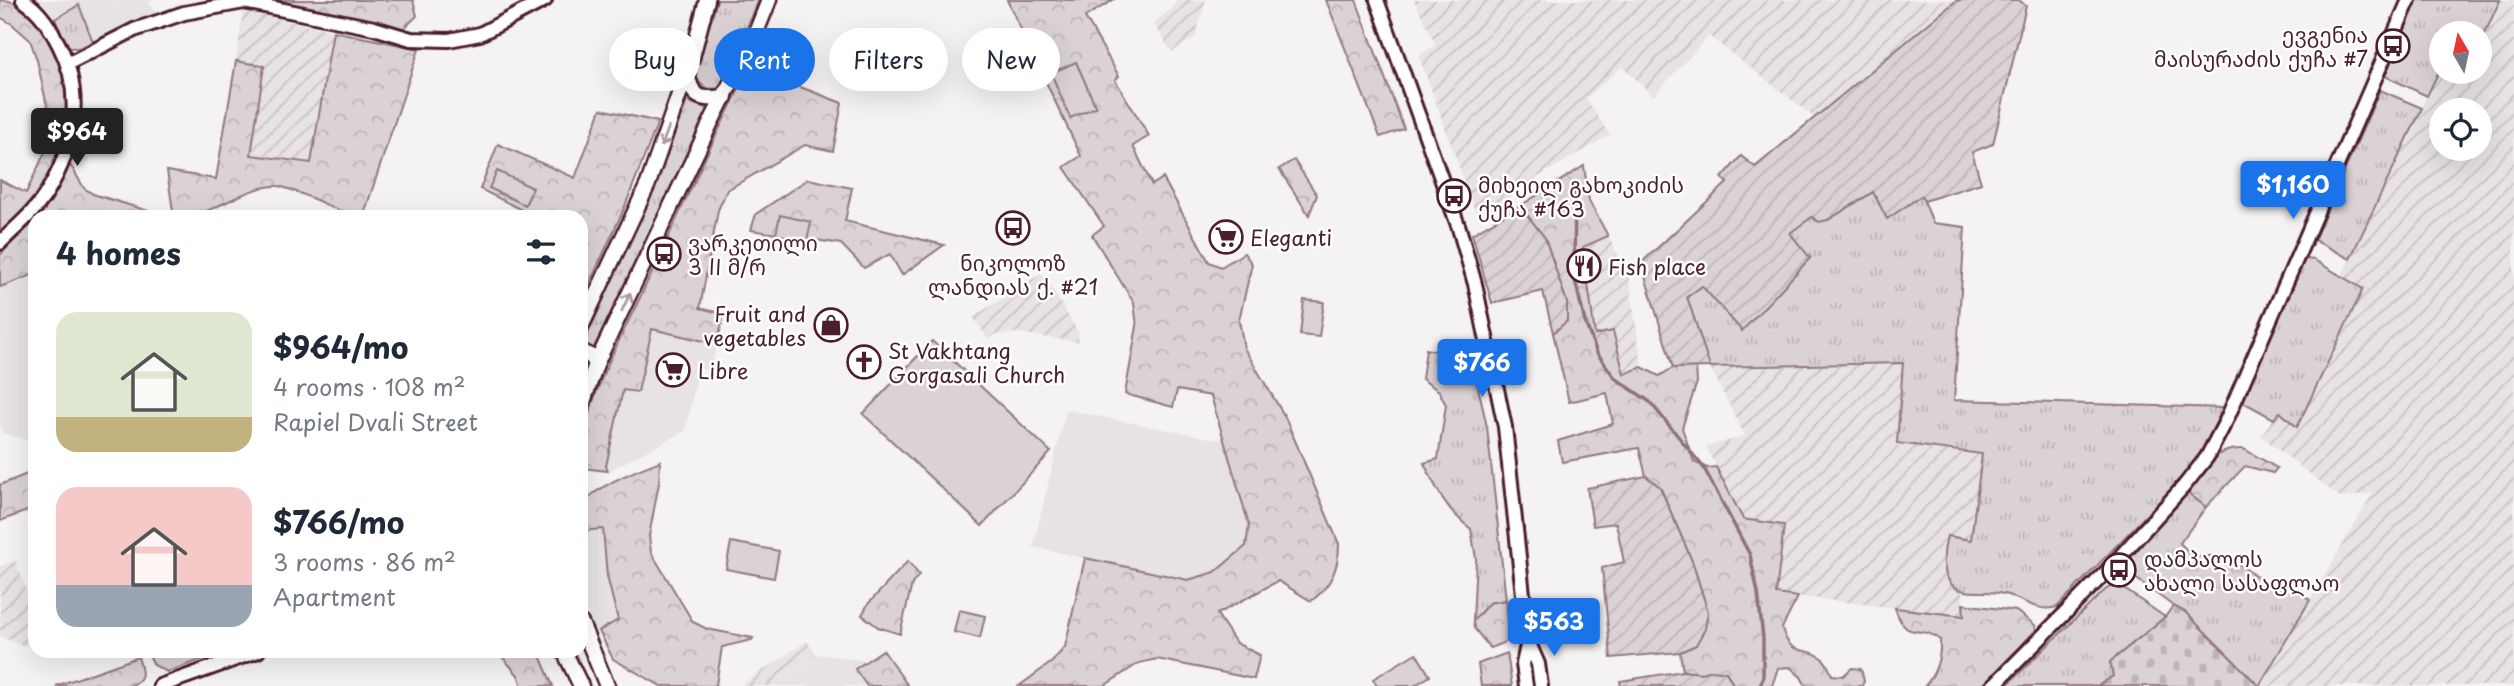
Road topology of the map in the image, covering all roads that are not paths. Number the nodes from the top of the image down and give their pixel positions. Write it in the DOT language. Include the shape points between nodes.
graph roads {
  1 [pos="23,0"];
  2 [pos="545,0"];
  3 [pos="707,0"];
  4 [pos="769,0"];
  5 [pos="1377,0"];
  6 [pos="2409,0"];
  7 [pos="699,28"];
  8 [pos="69,64"];
  9 [pos="681,91"];
  10 [pos="693,91"];
  11 [pos="725,97"];
  12 [pos="34,210"];
  13 [pos="28,216"];
  14 [pos="0,243"];
  15 [pos="588,312"];
  16 [pos="588,355"];
  17 [pos="596,364"];
  18 [pos="588,387"];
  19 [pos="588,640"];
  20 [pos="1528,641"];
  21 [pos="238,658"];
  22 [pos="567,658"];
  23 [pos="160,686"];
  24 [pos="581,686"];
  25 [pos="607,686"];
  26 [pos="1525,686"];
  27 [pos="1541,686"];
  28 [pos="1993,686"];
  1 -- 8 [label="street" via="46,20"];
  2 -- 8 [label="street" via="480,34 449,40 411,39 244,2 184,13 134,30"];
  3 -- 7 [label="main road"];
  4 -- 11 [label="main road"];
  5 -- 20 [label="street" via="1459,228 1480,307 1505,427"];
  6 -- 28 [label="street" via="2207,457 2107,570"];
  8 -- 12 [label="street" via="76,108 67,151"];
  9 -- 15 [label="main road, one-way" via="648,184"];
  10 -- 11 [label="main road" via="708,99"];
  17 -- 11 [label="main road, one-way"];
  13 -- 14 [label="street"];
  16 -- 17 [label="main road"];
  17 -- 18 [label="main road"];
  19 -- 25 [label="main road"];
  20 -- 26 [label="street"];
  20 -- 27 [label="street"];
  21 -- 23 [label="street"];
  22 -- 24 [label="main road"];
}
